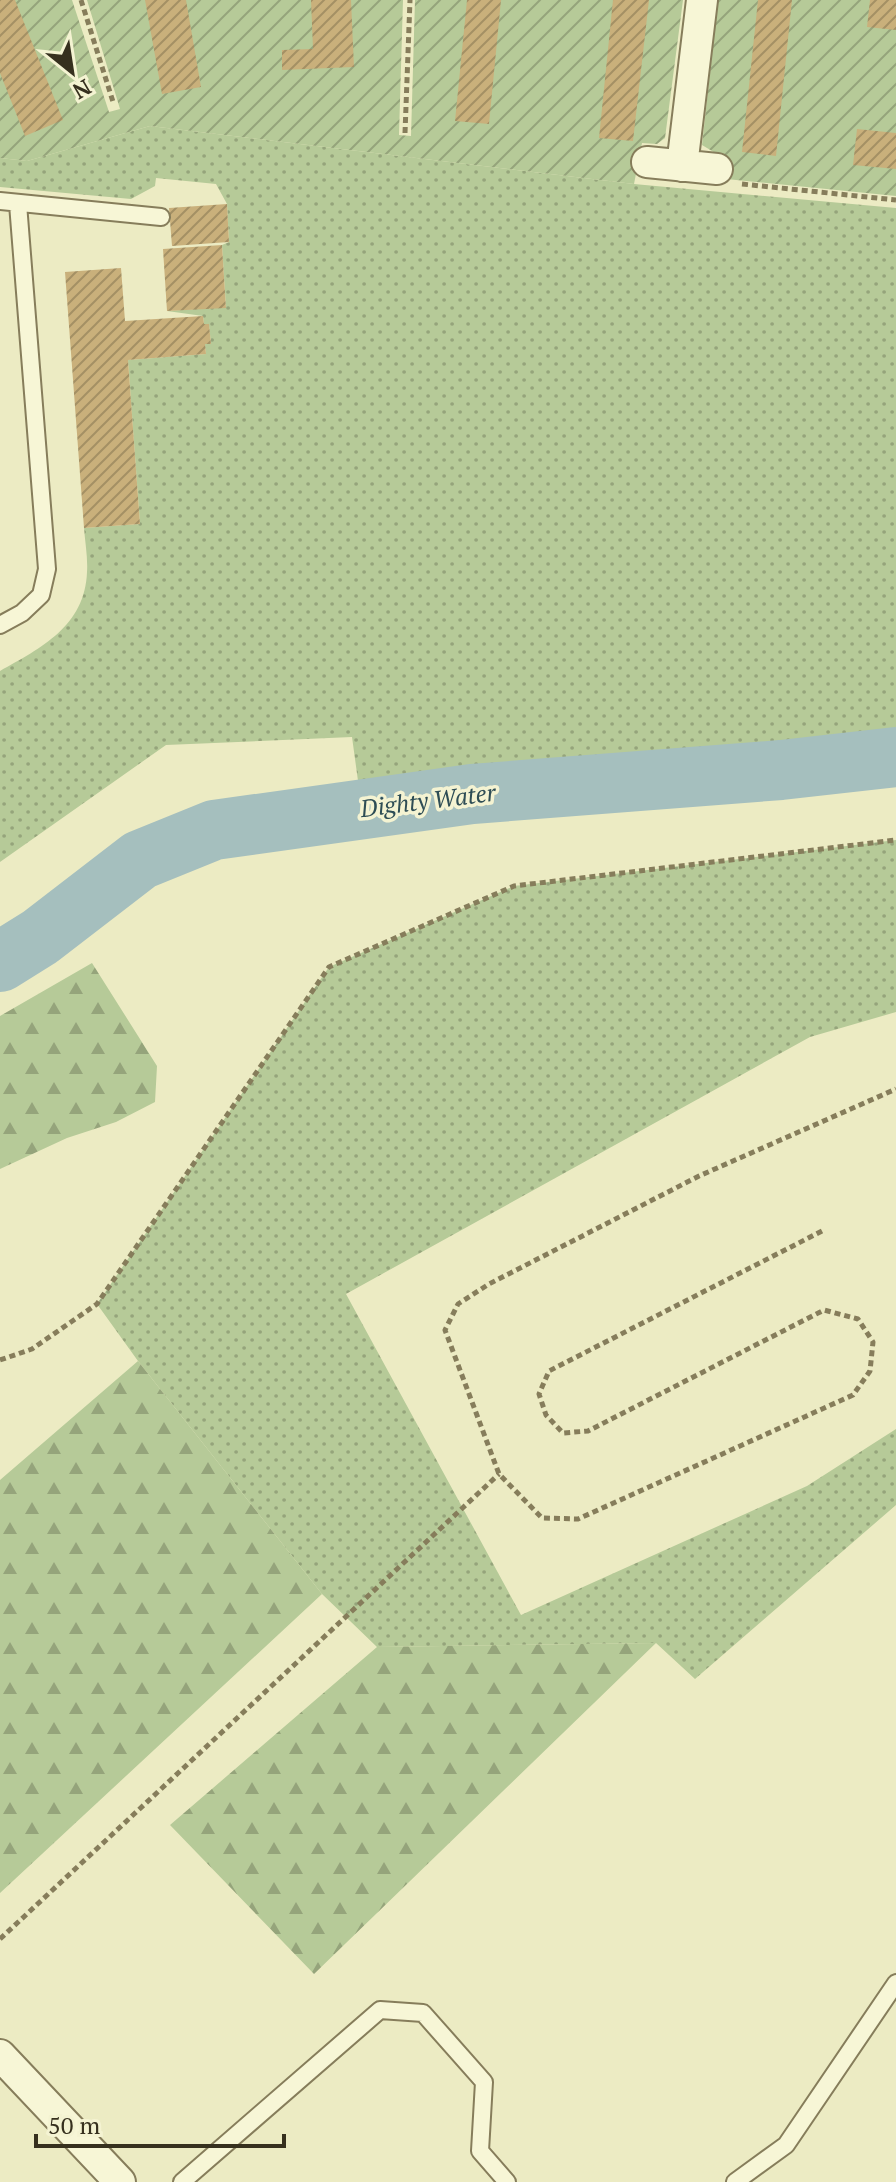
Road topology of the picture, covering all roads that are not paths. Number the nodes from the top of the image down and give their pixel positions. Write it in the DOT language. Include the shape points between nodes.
graph roads {
  1 [pos="702,0"];
  2 [pos="647,162"];
  3 [pos="682,166"];
  4 [pos="717,169"];
  5 [pos="0,201"];
  6 [pos="18,204"];
  7 [pos="161,217"];
  8 [pos="0,625"];
  9 [pos="896,1983"];
  10 [pos="0,2055"];
  11 [pos="120,2182"];
  12 [pos="182,2182"];
  13 [pos="507,2182"];
  14 [pos="735,2182"];
  1 -- 3 [label="street"];
  2 -- 3 [label="street"];
  3 -- 4 [label="street"];
  5 -- 6 [label="lane"];
  6 -- 7 [label="lane"];
  6 -- 8 [label="lane" via="47,569 41,595"];
  9 -- 14 [label="lane" via="786,2145"];
  10 -- 11 [label="street"];
  12 -- 13 [label="lane" via="380,2010 423,2013 484,2082 480,2151"];
}
